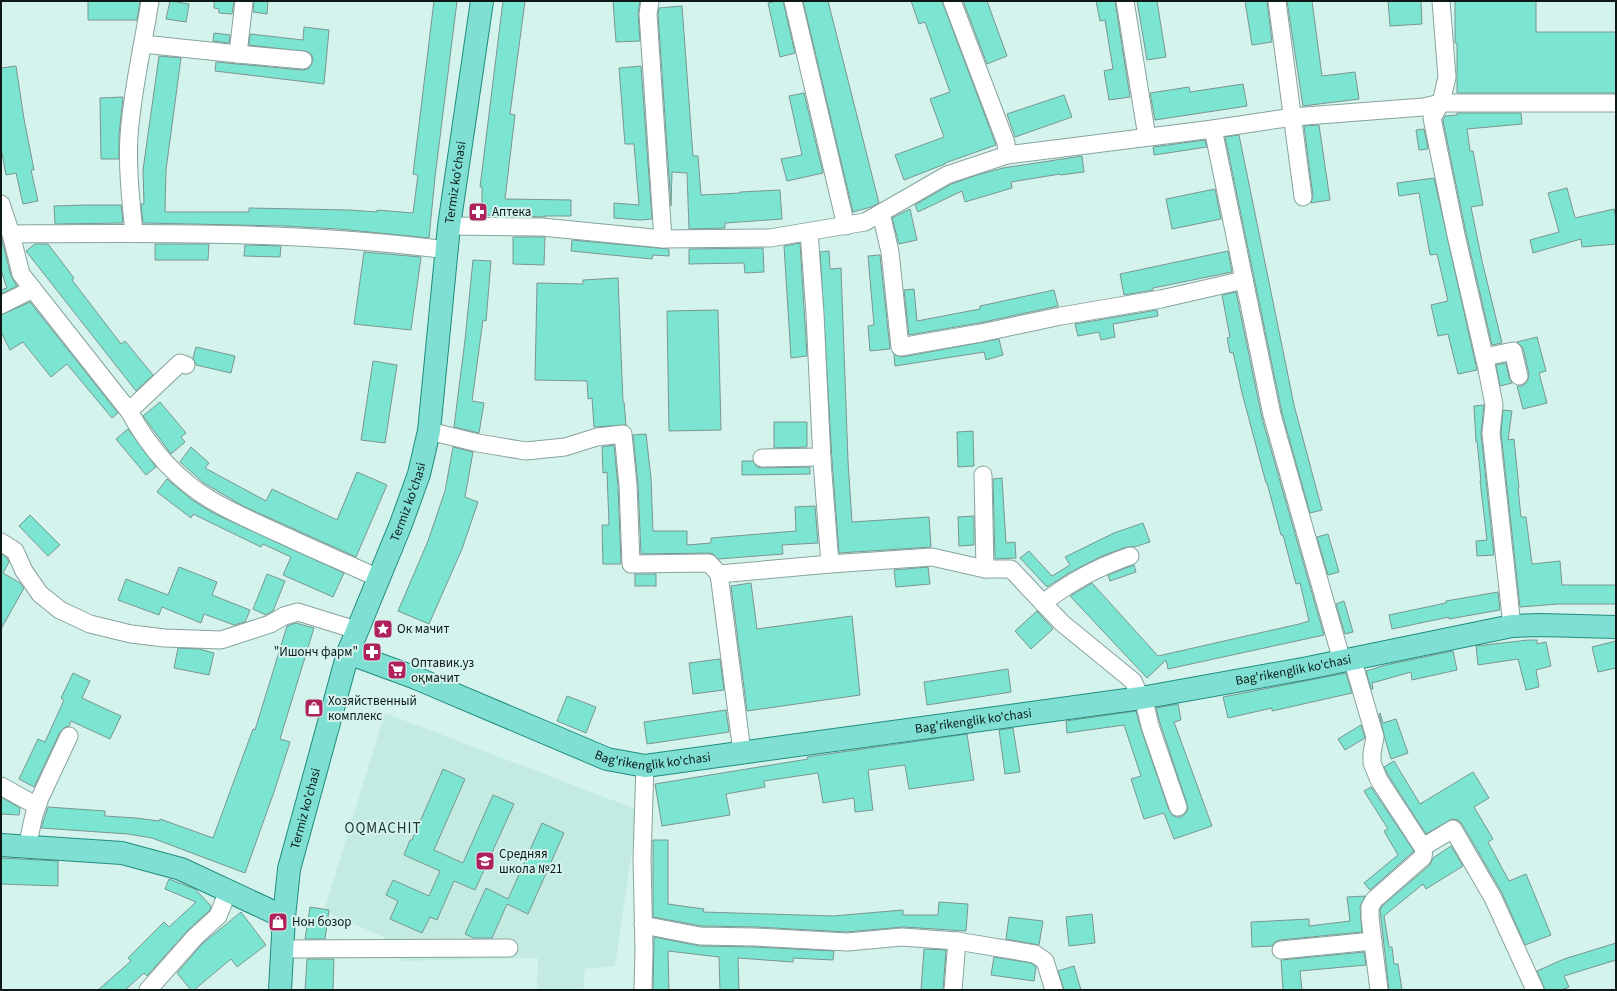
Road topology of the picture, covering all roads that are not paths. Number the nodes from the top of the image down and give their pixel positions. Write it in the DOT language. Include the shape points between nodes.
graph roads {
  1 [pos="150,1"];
  2 [pos="244,1"];
  3 [pos="482,1"];
  4 [pos="650,1"];
  5 [pos="793,1"];
  6 [pos="952,1"];
  7 [pos="1125,1"];
  8 [pos="1277,1"];
  9 [pos="1441,1"];
  10 [pos="143,44"];
  11 [pos="238,54"];
  12 [pos="303,60"];
  13 [pos="1441,103"];
  14 [pos="1616,103"];
  15 [pos="1293,117"];
  16 [pos="1213,129"];
  17 [pos="1147,137"];
  18 [pos="1007,155"];
  19 [pos="1303,197"];
  20 [pos="1,204"];
  21 [pos="881,213"];
  22 [pos="449,226"];
  23 [pos="846,226"];
  24 [pos="809,232"];
  25 [pos="134,233"];
  26 [pos="11,234"];
  27 [pos="663,239"];
  28 [pos="447,250"];
  29 [pos="1244,280"];
  30 [pos="33,290"];
  31 [pos="1,305"];
  32 [pos="1485,358"];
  33 [pos="186,365"];
  34 [pos="1519,376"];
  35 [pos="129,411"];
  36 [pos="429,431"];
  37 [pos="822,457"];
  38 [pos="762,458"];
  39 [pos="983,475"];
  40 [pos="1,542"];
  41 [pos="1130,556"];
  42 [pos="830,564"];
  43 [pos="985,569"];
  44 [pos="719,574"];
  45 [pos="378,578"];
  46 [pos="1043,602"];
  47 [pos="1512,626"];
  48 [pos="1616,627"];
  49 [pos="356,630"];
  50 [pos="348,653"];
  51 [pos="1347,659"];
  52 [pos="1141,698"];
  53 [pos="69,736"];
  54 [pos="742,752"];
  55 [pos="645,766"];
  56 [pos="1,786"];
  57 [pos="37,806"];
  58 [pos="1178,807"];
  59 [pos="1,845"];
  60 [pos="27,847"];
  61 [pos="1423,847"];
  62 [pos="228,891"];
  63 [pos="284,917"];
  64 [pos="643,925"];
  65 [pos="957,941"];
  66 [pos="1373,941"];
  67 [pos="510,948"];
  68 [pos="282,949"];
  69 [pos="1281,950"];
  70 [pos="148,990"];
  71 [pos="280,990"];
  72 [pos="643,990"];
  73 [pos="953,990"];
  74 [pos="1054,990"];
  75 [pos="1379,990"];
  76 [pos="1535,990"];
  1 -- 10 [label="street"];
  2 -- 11 [label="street"];
  3 -- 22 [label="main road, Termiz ko'chasi"];
  4 -- 27 [label="street" via="648,14"];
  5 -- 23 [label="street"];
  6 -- 18 [label="street" via="1006,144"];
  7 -- 17 [label="street"];
  8 -- 15 [label="street"];
  9 -- 13 [label="street" via="1447,77"];
  10 -- 11 [label="street"];
  10 -- 25 [label="street" via="129,136"];
  11 -- 12 [label="street"];
  13 -- 14 [label="street"];
  13 -- 15 [label="street" via="1423,107"];
  13 -- 32 [label="street" via="1432,118"];
  15 -- 16 [label="street"];
  15 -- 19 [label="street"];
  16 -- 17 [label="street"];
  16 -- 29 [label="street"];
  17 -- 18 [label="street"];
  18 -- 21 [label="street" via="947,174"];
  20 -- 26 [label="street"];
  21 -- 23 [label="street" via="865,222"];
  21 -- 29 [label="street" via="890,252 900,347 1161,299"];
  22 -- 27 [label="street" via="542,227"];
  22 -- 28 [label="main road, Termiz ko'chasi"];
  23 -- 24 [label="street"];
  24 -- 27 [label="street" via="770,238"];
  24 -- 37 [label="street"];
  25 -- 26 [label="street"];
  25 -- 28 [label="street" via="334,238"];
  26 -- 30 [label="street" via="20,274"];
  28 -- 36 [label="main road, Termiz ko'chasi"];
  29 -- 51 [label="street" via="1272,415"];
  30 -- 31 [label="street"];
  30 -- 35 [label="street"];
  32 -- 34 [label="street" via="1513,351"];
  32 -- 47 [label="street" via="1494,405 1491,433"];
  33 -- 35 [label="street" via="180,362"];
  35 -- 45 [label="street" via="140,432 154,450 178,475 210,499 251,521"];
  36 -- 44 [label="street" via="526,451 565,447 597,437 623,434 631,564 709,563"];
  36 -- 45 [label="main road, Termiz ko'chasi" via="419,474"];
  37 -- 38 [label="street"];
  37 -- 42 [label="street"];
  39 -- 43 [label="street"];
  40 -- 49 [label="street" via="15,550 24,571 40,594 60,610 90,624 131,634 221,640 298,612"];
  41 -- 46 [label="street" via="1095,570"];
  42 -- 43 [label="street" via="932,556"];
  42 -- 44 [label="street"];
  43 -- 46 [label="street" via="1011,569"];
  44 -- 54 [label="street"];
  45 -- 49 [label="main road, Termiz ko'chasi"];
  46 -- 52 [label="street" via="1062,623 1133,681"];
  47 -- 48 [label="main road, Bag'rikenglik ko'chasi"];
  47 -- 51 [label="main road, Bag'rikenglik ko'chasi"];
  49 -- 50 [label="main road, Termiz ko'chasi"];
  50 -- 55 [label="main road, Bag'rikenglik ko'chasi" via="416,678 607,760"];
  50 -- 63 [label="main road, Termiz ko'chasi" via="289,869"];
  51 -- 52 [label="main road, Bag'rikenglik ko'chasi"];
  51 -- 61 [label="street" via="1375,737 1372,763 1379,780"];
  52 -- 54 [label="main road, Bag'rikenglik ko'chasi"];
  52 -- 58 [label="street"];
  53 -- 57 [label="street"];
  54 -- 55 [label="main road, Bag'rikenglik ko'chasi"];
  55 -- 64 [label="street"];
  56 -- 57 [label="street"];
  57 -- 60 [label="street"];
  59 -- 60 [label="main road"];
  60 -- 62 [label="main road" via="122,853 181,870"];
  61 -- 66 [label="street" via="1422,857 1374,900 1370,907"];
  61 -- 76 [label="street" via="1453,829 1493,898"];
  62 -- 63 [label="main road"];
  62 -- 70 [label="street" via="218,916 195,937"];
  63 -- 68 [label="main road, Termiz ko'chasi"];
  64 -- 65 [label="street" via="700,936 847,942 902,938"];
  64 -- 72 [label="street"];
  65 -- 73 [label="street"];
  65 -- 74 [label="street" via="1035,954 1045,961"];
  66 -- 69 [label="street"];
  66 -- 75 [label="street"];
  67 -- 68 [label="street"];
  68 -- 71 [label="main road, Termiz ko'chasi"];
}
